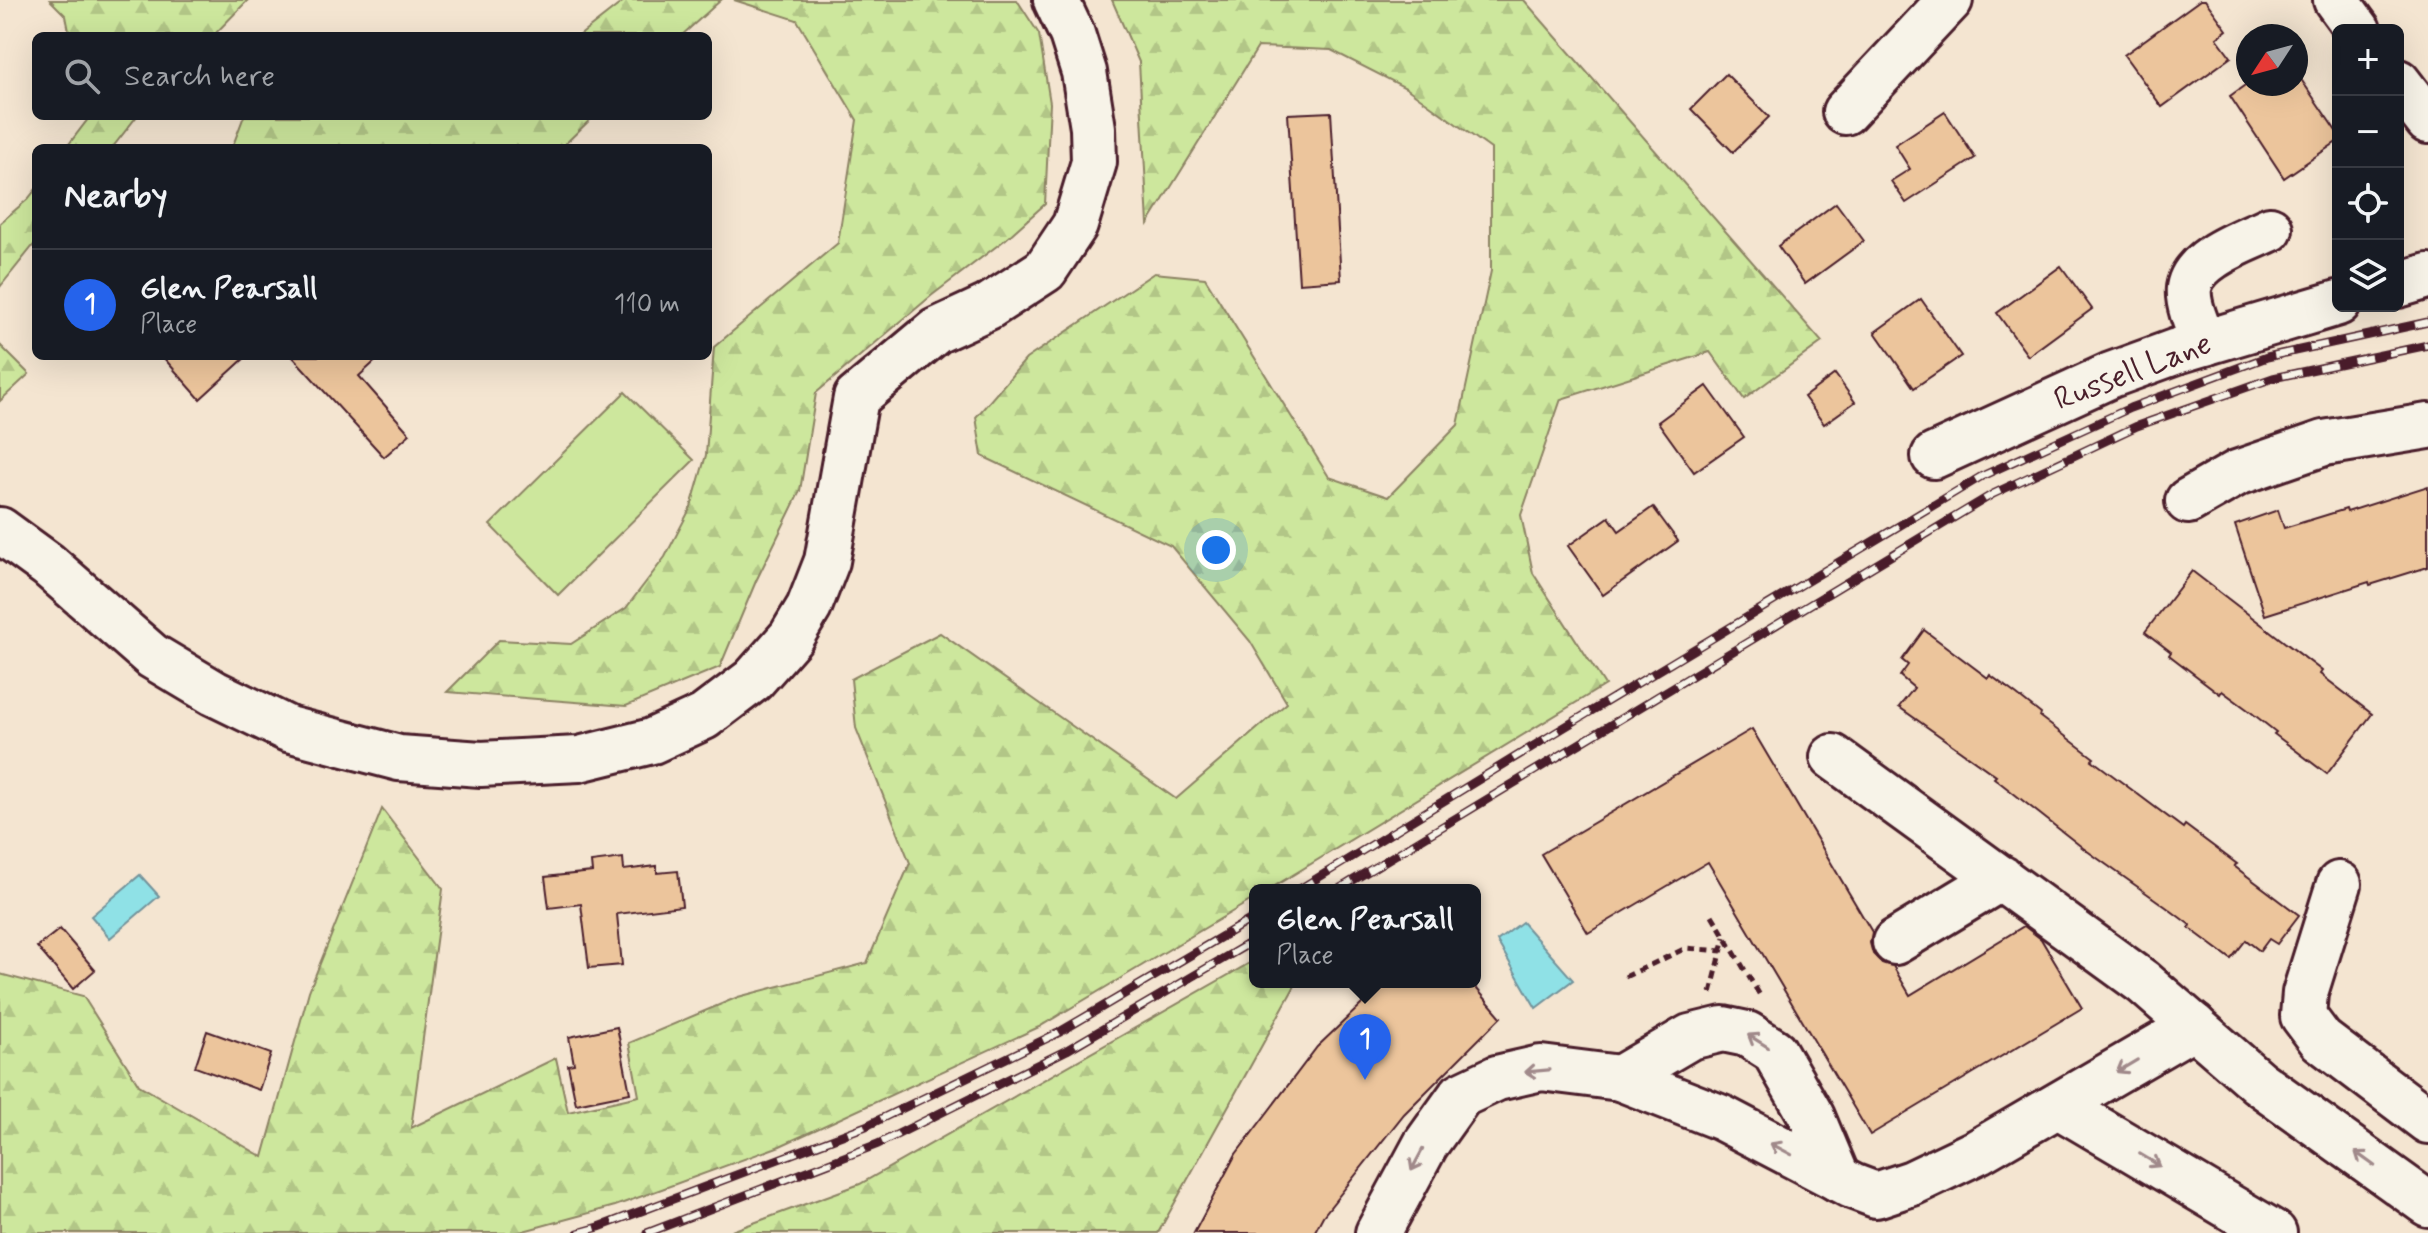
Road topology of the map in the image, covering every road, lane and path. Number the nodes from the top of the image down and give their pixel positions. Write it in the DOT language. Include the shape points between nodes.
graph roads {
  1 [pos="1056,0"];
  2 [pos="1950,0"];
  3 [pos="2336,0"];
  4 [pos="2354,24"];
  5 [pos="2404,90"];
  6 [pos="1845,112"];
  7 [pos="2428,121"];
  8 [pos="2270,229"];
  9 [pos="2428,276"];
  10 [pos="2404,283"];
  11 [pos="2332,305"];
  12 [pos="2205,343"];
  13 [pos="2428,426"];
  14 [pos="1934,456"];
  15 [pos="2188,501"];
  16 [pos="0,530"];
  17 [pos="1833,757"];
  18 [pos="2001,878"];
  19 [pos="2339,884"];
  20 [pos="1712,915"];
  21 [pos="1725,937"];
  22 [pos="1895,942"];
  23 [pos="1722,951"];
  24 [pos="1625,977"];
  25 [pos="1763,1000"];
  26 [pos="1708,1004"];
  27 [pos="2194,1026"];
  28 [pos="1620,1078"];
  29 [pos="2059,1106"];
  30 [pos="2428,1121"];
  31 [pos="1838,1179"];
  32 [pos="2428,1204"];
  33 [pos="1378,1233"];
  34 [pos="2274,1233"];
  1 -- 16 [label="street" via="1084,72 1093,128 1094,162 1075,225 1045,270 988,307 936,331 856,398 827,561 809,607 753,680 704,717 652,741 579,759 481,764 399,758 288,729 152,656"];
  2 -- 6 [label="street"];
  3 -- 4 [label="street"];
  5 -- 7 [label="street"];
  8 -- 12 [label="street" via="2200,267 2189,287"];
  9 -- 10 [label="street"];
  11 -- 12 [label="street, Russell Lane"];
  12 -- 14 [label="street, Russell Lane" via="2111,375"];
  13 -- 15 [label="street" via="2324,443 2237,473"];
  17 -- 18 [label="street"];
  18 -- 22 [label="street"];
  18 -- 27 [label="street"];
  19 -- 30 [label="street" via="2305,993 2303,1016 2321,1040"];
  20 -- 21 [label="path"];
  21 -- 23 [label="path"];
  21 -- 25 [label="path"];
  23 -- 24 [label="path" via="1686,948"];
  23 -- 26 [label="path"];
  27 -- 29 [label="street, one-way"];
  32 -- 27 [label="street, one-way" via="2258,1082"];
  31 -- 28 [label="street, one-way" via="1722,1118"];
  31 -- 28 [label="street, one-way" via="1812,1117 1774,1051 1747,1034 1723,1029 1690,1037"];
  28 -- 33 [label="street, one-way" via="1541,1068 1497,1078 1461,1095 1426,1144"];
  29 -- 31 [label="street" via="1979,1151 1876,1195"];
  29 -- 34 [label="street, one-way"];
}
